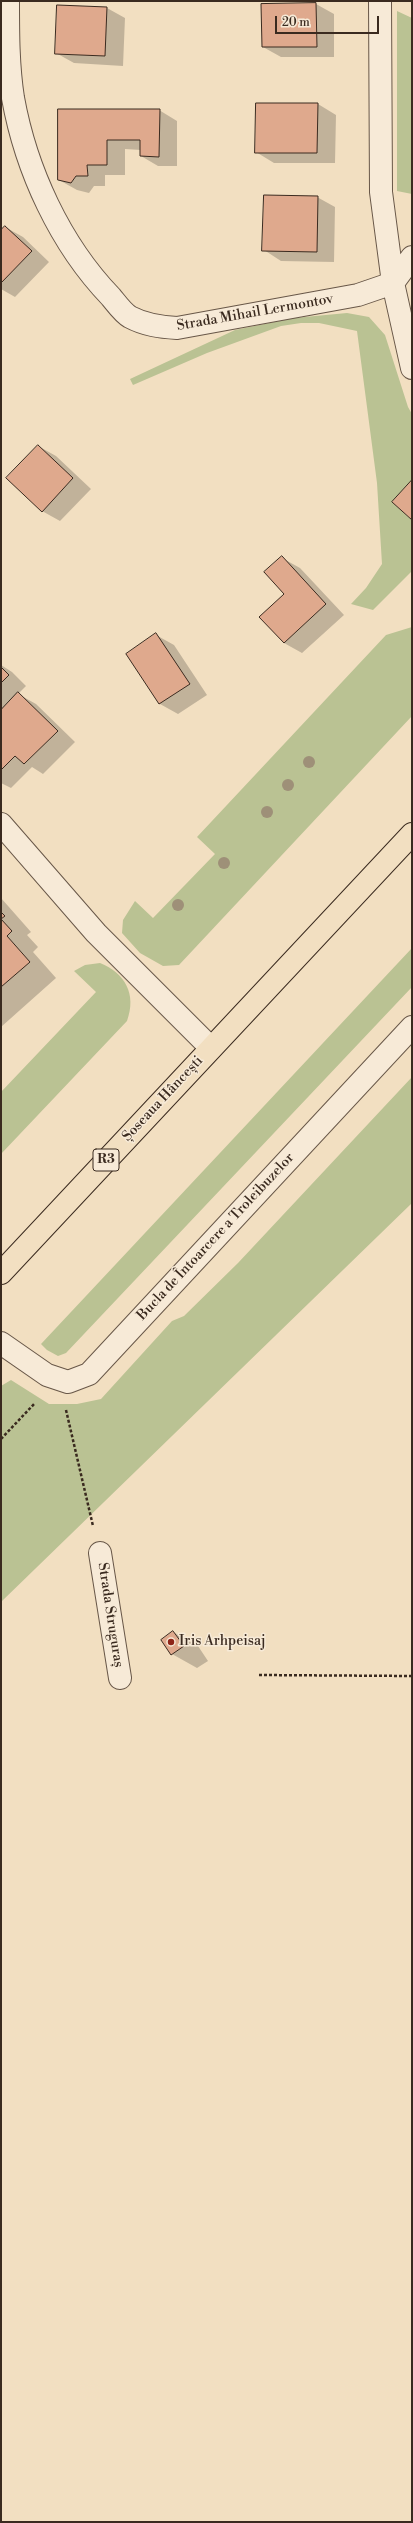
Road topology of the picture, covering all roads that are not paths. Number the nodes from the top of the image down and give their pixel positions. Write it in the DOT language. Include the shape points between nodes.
graph roads {
  1 [pos="8,1"];
  2 [pos="380,1"];
  3 [pos="412,257"];
  4 [pos="393,283"];
  5 [pos="412,368"];
  6 [pos="1,824"];
  7 [pos="412,834"];
  8 [pos="412,1027"];
  9 [pos="211,1048"];
  10 [pos="1,1274"];
  11 [pos="1,1342"];
  12 [pos="100,1552"];
  13 [pos="120,1678"];
  1 -- 4 [label="street, Strada Mihail Lermontov" via="8,43 13,98 28,160 48,205 74,247 98,283 129,316 154,326 176,328 358,295"];
  2 -- 4 [label="street" via="381,192"];
  3 -- 4 [label="street"];
  4 -- 5 [label="street"];
  6 -- 9 [label="street, Șoseaua Hâncești" via="96,933"];
  7 -- 9 [label="highway, Șoseaua Hâncești / R3"];
  8 -- 11 [label="street, Bucla de Întoarcere a Troleibuzelor" via="89,1374 68,1382 47,1375"];
  9 -- 10 [label="highway, Șoseaua Hâncești / R3"];
  12 -- 13 [label="street, Strada Struguraș"];
}
